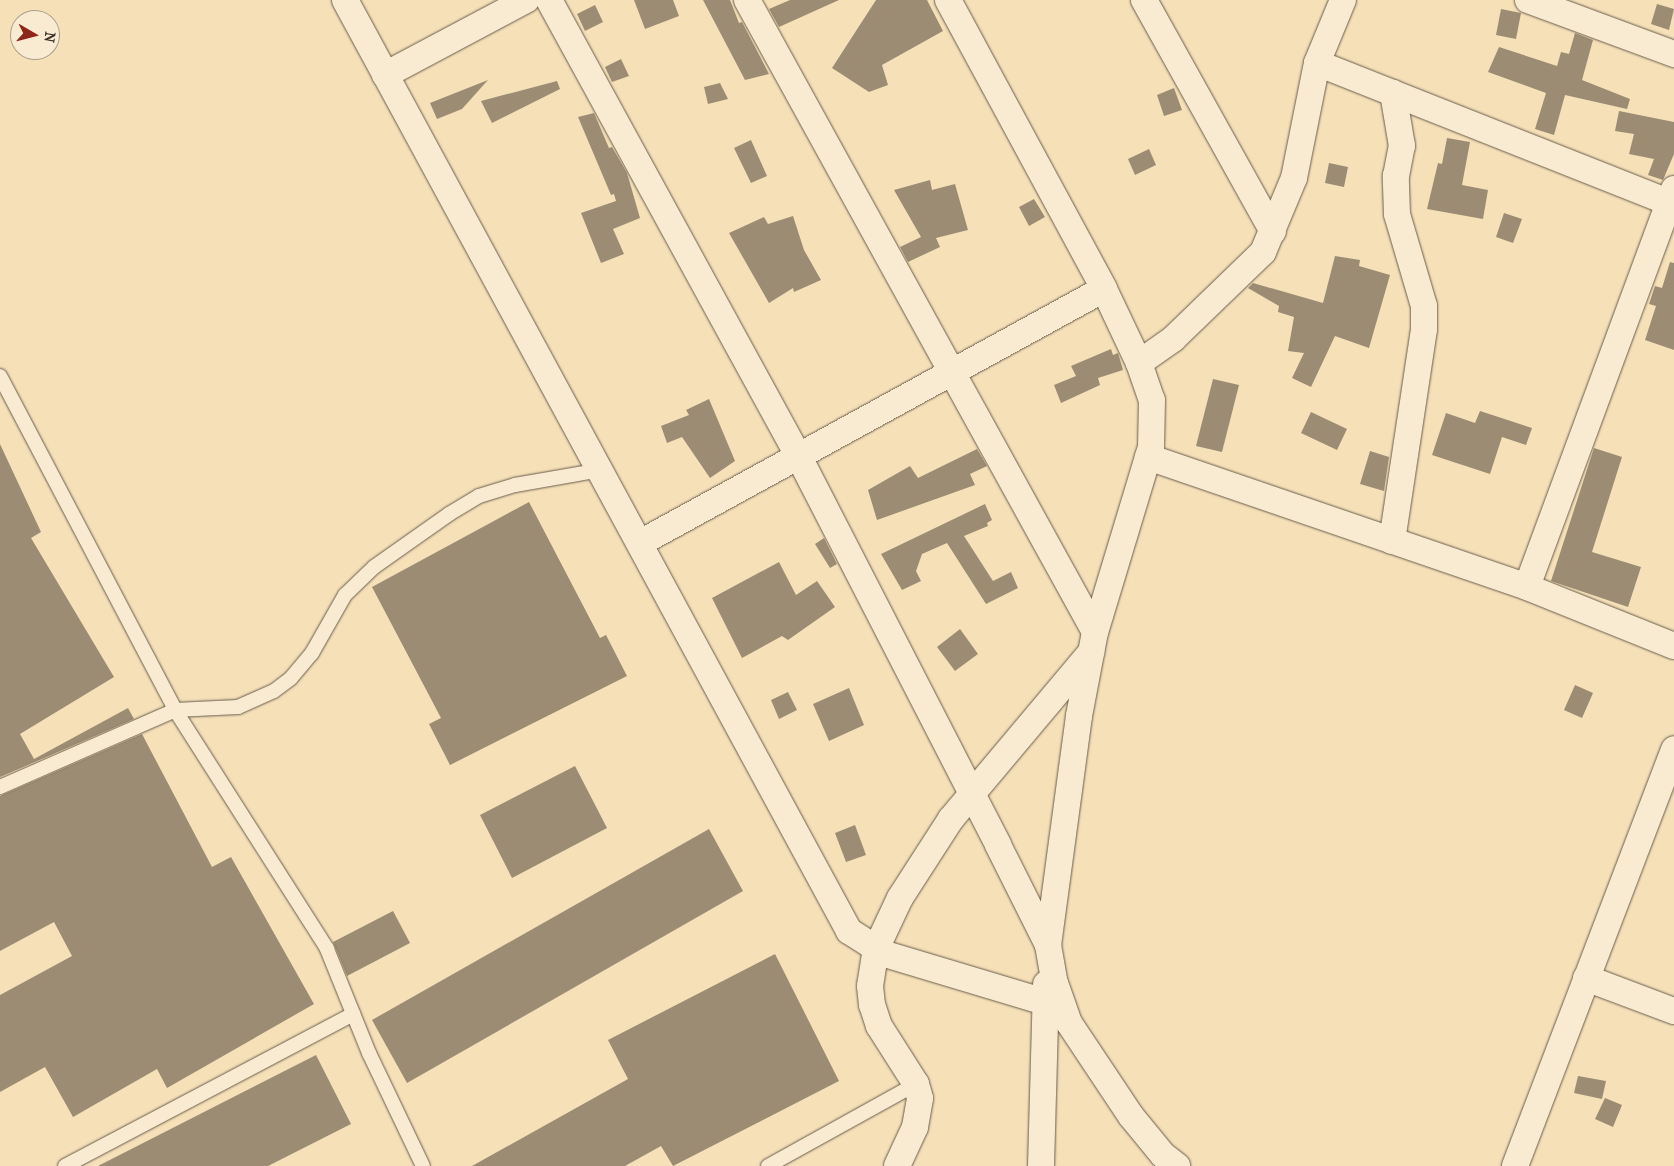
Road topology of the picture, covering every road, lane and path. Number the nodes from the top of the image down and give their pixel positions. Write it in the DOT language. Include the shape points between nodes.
graph roads {
  1 [pos="345,0"];
  2 [pos="526,0"];
  3 [pos="549,0"];
  4 [pos="747,0"];
  5 [pos="948,0"];
  6 [pos="1144,0"];
  7 [pos="1343,0"];
  8 [pos="1528,0"];
  9 [pos="1674,54"];
  10 [pos="1317,63"];
  11 [pos="385,75"];
  12 [pos="1393,93"];
  13 [pos="1672,198"];
  14 [pos="1273,232"];
  15 [pos="1104,289"];
  16 [pos="1139,363"];
  17 [pos="952,370"];
  18 [pos="0,376"];
  19 [pos="1148,457"];
  20 [pos="800,458"];
  21 [pos="601,470"];
  22 [pos="1392,541"];
  23 [pos="640,544"];
  24 [pos="1527,587"];
  25 [pos="1093,642"];
  26 [pos="1674,646"];
  27 [pos="175,710"];
  28 [pos="1674,748"];
  29 [pos="0,787"];
  30 [pos="1667,792"];
  31 [pos="970,794"];
  32 [pos="1048,945"];
  33 [pos="876,949"];
  34 [pos="1586,978"];
  35 [pos="1044,1002"];
  36 [pos="1674,1012"];
  37 [pos="353,1014"];
  38 [pos="916,1084"];
  39 [pos="65,1166"];
  40 [pos="423,1166"];
  41 [pos="768,1166"];
  42 [pos="897,1166"];
  43 [pos="1041,1166"];
  44 [pos="1177,1166"];
  45 [pos="1515,1166"];
  1 -- 11 [label="street"];
  2 -- 11 [label="street"];
  3 -- 20 [label="street"];
  4 -- 17 [label="street"];
  5 -- 15 [label="street"];
  6 -- 14 [label="street"];
  7 -- 10 [label="street"];
  8 -- 9 [label="street"];
  10 -- 12 [label="street"];
  10 -- 14 [label="street" via="1294,178"];
  11 -- 21 [label="street"];
  12 -- 13 [label="street"];
  12 -- 22 [label="street" via="1402,146 1396,176 1397,214 1420,289 1424,321"];
  13 -- 24 [label="street"];
  14 -- 16 [label="street" via="1253,263 1214,303"];
  15 -- 16 [label="street"];
  15 -- 17 [label="street"];
  16 -- 19 [label="street" via="1152,400 1154,424"];
  17 -- 20 [label="street"];
  17 -- 25 [label="street"];
  18 -- 27 [label="lane"];
  19 -- 22 [label="street"];
  19 -- 25 [label="street"];
  20 -- 23 [label="street"];
  20 -- 31 [label="street"];
  21 -- 23 [label="street"];
  21 -- 27 [label="lane" via="514,485 479,496 374,567 345,595 312,653 291,678 274,691 238,707"];
  22 -- 24 [label="street"];
  23 -- 33 [label="street" via="840,917 855,937"];
  24 -- 26 [label="street"];
  25 -- 31 [label="street"];
  25 -- 32 [label="street" via="1079,716"];
  27 -- 29 [label="lane"];
  27 -- 37 [label="lane" via="305,910 327,949"];
  28 -- 30 [label="street"];
  30 -- 34 [label="street"];
  31 -- 32 [label="street"];
  31 -- 33 [label="street" via="900,898"];
  32 -- 35 [label="street"];
  32 -- 44 [label="street" via="1055,983 1069,1023 1131,1116"];
  33 -- 35 [label="street" via="906,962"];
  33 -- 38 [label="street" via="870,986 872,1005 879,1026"];
  34 -- 36 [label="street"];
  34 -- 45 [label="street"];
  35 -- 43 [label="street"];
  37 -- 39 [label="lane"];
  37 -- 40 [label="lane"];
  38 -- 41 [label="lane"];
  38 -- 42 [label="street" via="919,1112"];
}
